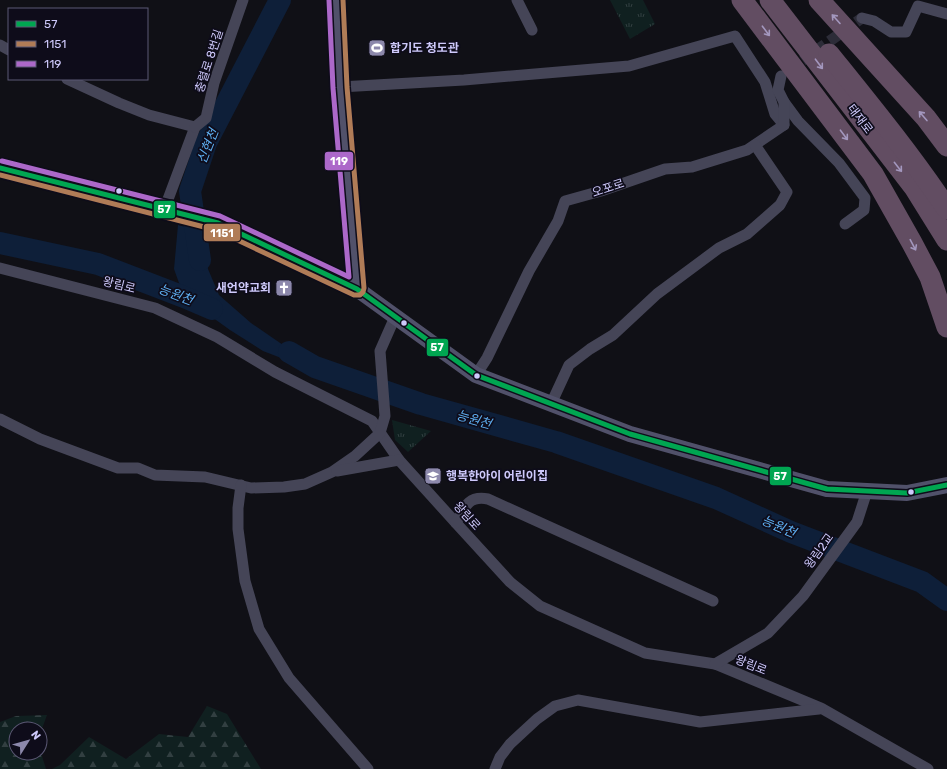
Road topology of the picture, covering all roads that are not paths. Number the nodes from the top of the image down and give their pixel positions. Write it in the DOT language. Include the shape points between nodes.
graph roads {
  1 [pos="243,0"];
  2 [pos="336,0"];
  3 [pos="516,0"];
  4 [pos="742,0"];
  5 [pos="770,0"];
  6 [pos="784,0"];
  7 [pos="819,0"];
  8 [pos="947,14"];
  9 [pos="862,18"];
  10 [pos="532,30"];
  11 [pos="781,76"];
  12 [pos="69,80"];
  13 [pos="340,87"];
  14 [pos="784,102"];
  15 [pos="784,125"];
  16 [pos="195,127"];
  17 [pos="755,145"];
  18 [pos="947,146"];
  19 [pos="0,168"];
  20 [pos="947,209"];
  21 [pos="164,210"];
  22 [pos="845,224"];
  23 [pos="947,240"];
  24 [pos="0,268"];
  25 [pos="357,289"];
  26 [pos="395,317"];
  27 [pos="947,327"];
  28 [pos="476,375"];
  29 [pos="551,404"];
  30 [pos="0,419"];
  31 [pos="380,433"];
  32 [pos="399,460"];
  33 [pos="332,472"];
  34 [pos="241,485"];
  35 [pos="947,485"];
  36 [pos="867,491"];
  37 [pos="456,523"];
  38 [pos="713,601"];
  39 [pos="714,664"];
  40 [pos="821,708"];
  41 [pos="368,769"];
  42 [pos="496,769"];
  43 [pos="928,769"];
  1 -- 16 [label="street, 충렬로 8번길" via="214,83 206,118"];
  2 -- 13 [label="main road"];
  3 -- 10 [label="street"];
  4 -- 27 [label="highway, one-way" via="873,174 930,277"];
  5 -- 23 [label="highway, 태재로, one-way" via="914,187"];
  6 -- 20 [label="highway, 태재로" via="886,124"];
  18 -- 7 [label="highway, one-way" via="926,118"];
  8 -- 9 [label="street" via="918,6 906,32 891,32"];
  11 -- 14 [label="street" via="778,90"];
  12 -- 16 [label="street" via="119,103"];
  13 -- 15 [label="street" via="464,80 629,66 735,36 765,82 776,114"];
  13 -- 25 [label="main road"];
  14 -- 15 [label="street"];
  14 -- 22 [label="street" via="798,121 839,163 865,198 864,210"];
  15 -- 17 [label="street, 오포로"];
  16 -- 21 [label="street, 충렬로 8번길"];
  17 -- 28 [label="street, 오포로" via="747,150 692,167 665,169 565,201 558,221 529,271 487,358"];
  17 -- 29 [label="street" via="787,192 780,205 747,234 719,248 657,294 613,335 569,365"];
  19 -- 21 [label="main road"];
  21 -- 25 [label="main road" via="218,224"];
  24 -- 31 [label="street, 왕림로" via="155,308 217,337 276,372 372,421"];
  25 -- 26 [label="main road"];
  26 -- 28 [label="main road"];
  26 -- 31 [label="street" via="380,351 385,416"];
  28 -- 29 [label="main road"];
  29 -- 36 [label="main road" via="630,434 826,489"];
  30 -- 34 [label="street" via="40,439 118,468 138,468 154,475 205,477"];
  31 -- 32 [label="street, 왕림로"];
  31 -- 33 [label="street" via="355,456"];
  32 -- 33 [label="street"];
  32 -- 37 [label="street, 왕림로"];
  33 -- 34 [label="street" via="305,484 291,486 251,488"];
  34 -- 41 [label="street" via="238,530 245,581 259,629 289,678"];
  35 -- 36 [label="main road" via="907,493"];
  36 -- 39 [label="street, 왕림2교" via="856,522 803,596 768,633"];
  37 -- 38 [label="street" via="465,506 472,500 488,499"];
  37 -- 39 [label="street, 왕림로" via="510,582 540,606 645,653"];
  39 -- 40 [label="street, 왕림로"];
  40 -- 42 [label="street" via="700,722 578,700 555,706 537,719 510,744 500,757"];
  40 -- 43 [label="street, 왕림로"];
}
